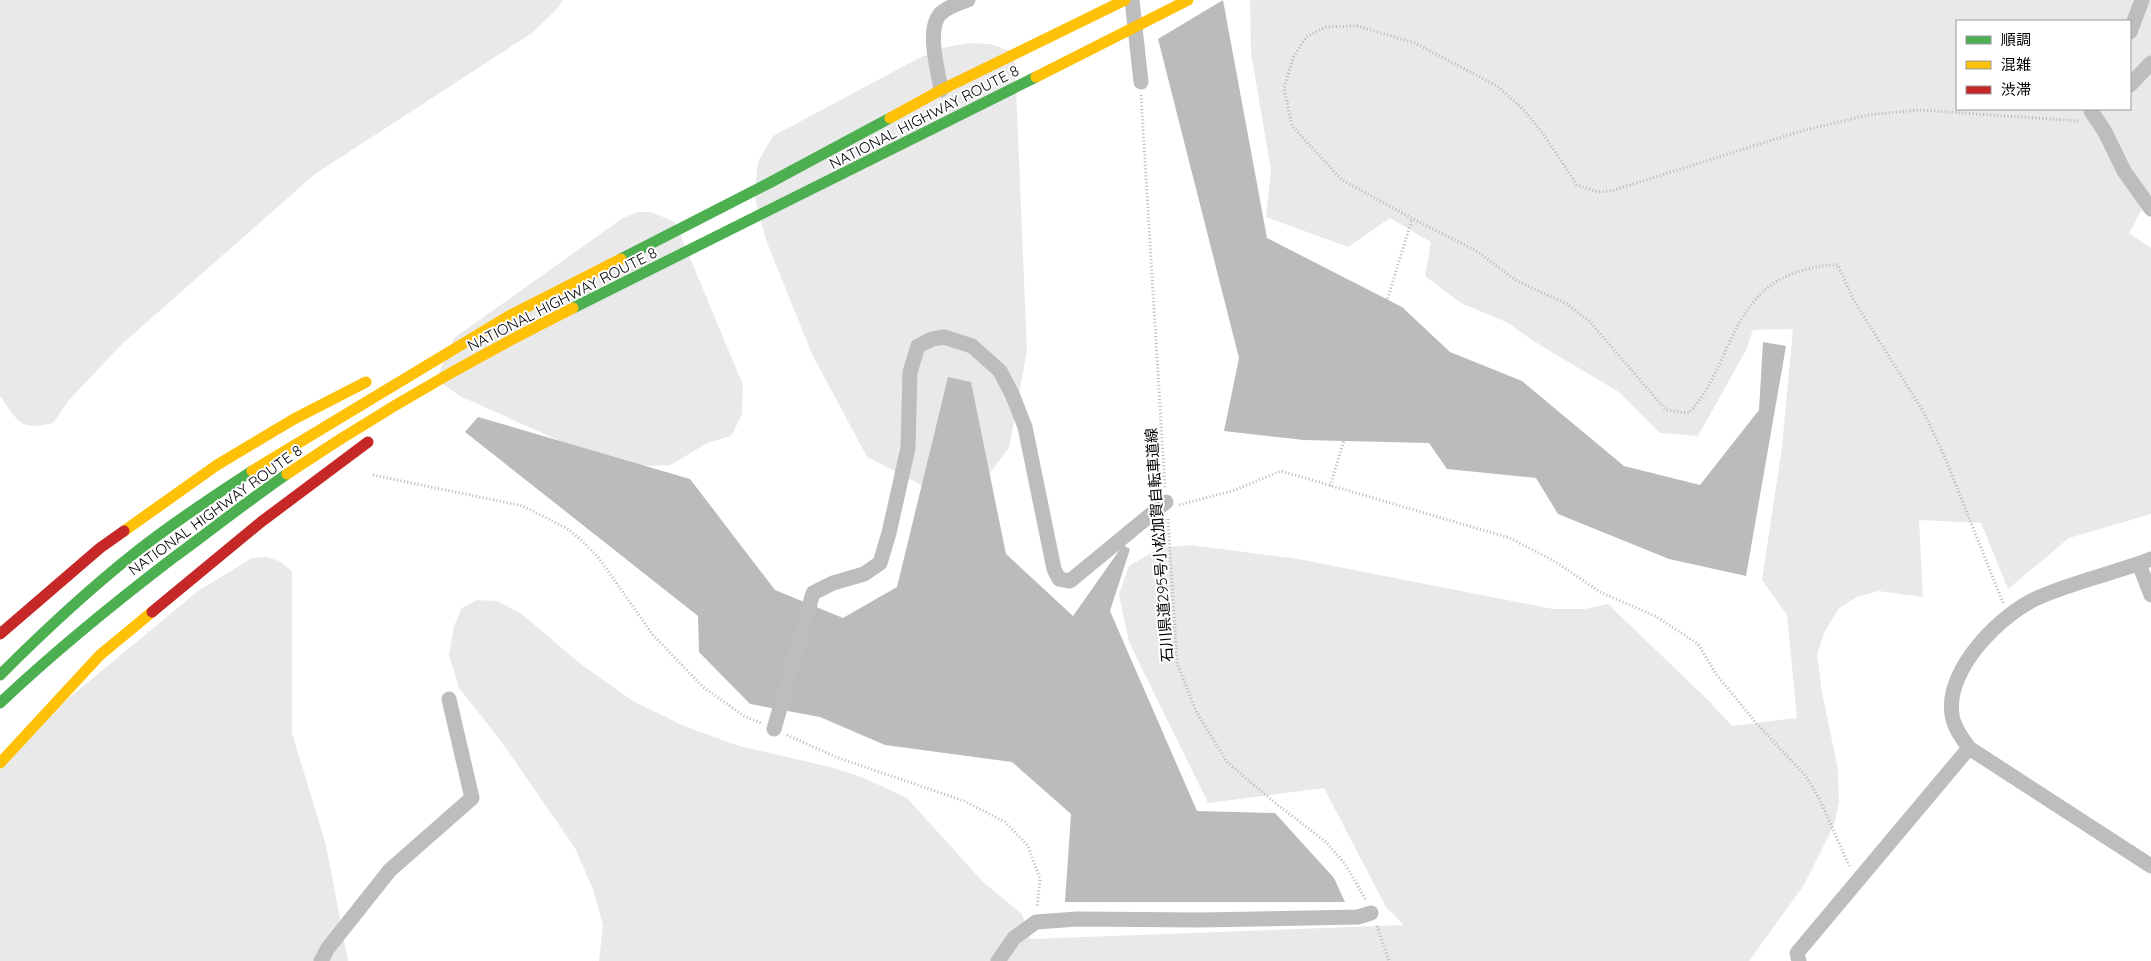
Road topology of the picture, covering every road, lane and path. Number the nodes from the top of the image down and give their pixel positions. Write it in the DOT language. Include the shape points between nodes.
graph roads {
  1 [pos="968,0"];
  2 [pos="1125,0"];
  3 [pos="1132,0"];
  4 [pos="1188,0"];
  5 [pos="2142,0"];
  6 [pos="2131,29"];
  7 [pos="2151,63"];
  8 [pos="1141,82"];
  9 [pos="2131,84"];
  10 [pos="941,90"];
  11 [pos="2098,112"];
  12 [pos="2151,209"];
  13 [pos="1412,219"];
  14 [pos="509,316"];
  15 [pos="527,331"];
  16 [pos="421,355"];
  17 [pos="379,376"];
  18 [pos="429,399"];
  19 [pos="374,437"];
  20 [pos="374,475"];
  21 [pos="1330,486"];
  22 [pos="1167,505"];
  23 [pos="2145,562"];
  24 [pos="2151,595"];
  25 [pos="2008,616"];
  26 [pos="0,634"];
  27 [pos="0,675"];
  28 [pos="449,699"];
  29 [pos="0,703"];
  30 [pos="776,723"];
  31 [pos="1969,748"];
  32 [pos="0,763"];
  33 [pos="2151,866"];
  34 [pos="1857,883"];
  35 [pos="1371,913"];
  36 [pos="1036,922"];
  37 [pos="321,961"];
  38 [pos="998,961"];
  39 [pos="1388,961"];
  40 [pos="1799,961"];
  1 -- 10 [label="street" via="941,13 935,23 934,46"];
  2 -- 10 [label="highway, NATIONAL HIGHWAY ROUTE 8"];
  3 -- 8 [label="street"];
  4 -- 15 [label="highway, NATIONAL HIGHWAY ROUTE 8"];
  5 -- 6 [label="street"];
  7 -- 9 [label="street"];
  8 -- 22 [label="path, 石川県道295号小松加賀自転車道線"];
  10 -- 14 [label="highway, NATIONAL HIGHWAY ROUTE 8" via="771,182"];
  11 -- 12 [label="street" via="2124,170"];
  11 -- 13 [label="path" via="2081,121 1919,110 1868,115 1801,131 1611,191 1598,192 1577,185 1523,109 1497,86 1415,43 1357,26 1326,27 1306,37 1293,58 1284,88 1292,126 1342,180"];
  13 -- 21 [label="path"];
  13 -- 25 [label="path" via="1475,250 1517,281 1567,304 1590,322 1666,410 1689,413 1703,394 1738,322 1754,300 1793,272 1827,264 1838,265 1853,299 1923,411 1944,455"];
  14 -- 16 [label="highway"];
  14 -- 27 [label="highway, NATIONAL HIGHWAY ROUTE 8" via="258,467 196,508 88,592"];
  15 -- 18 [label="highway"];
  15 -- 29 [label="highway, NATIONAL HIGHWAY ROUTE 8" via="344,436 256,495 111,606 45,660"];
  17 -- 26 [label="highway" via="294,419 217,465 100,548"];
  19 -- 32 [label="highway" via="261,522 100,655"];
  20 -- 30 [label="path" via="523,506 566,528 598,557 653,635 703,687 744,716"];
  21 -- 22 [label="path" via="1281,471 1232,491"];
  21 -- 34 [label="path" via="1510,538 1556,562 1600,592 1657,617 1698,644 1716,674 1805,775 1819,798"];
  22 -- 30 [label="street" via="1070,581 1059,579 1054,569 1025,427 1000,371 972,346 944,337 918,346 910,372 908,448 880,563 864,574 813,593"];
  22 -- 35 [label="path, 石川県道295号小松加賀自転車道線" via="1177,663 1196,711 1227,762 1326,842 1363,892"];
  23 -- 24 [label="street"];
  23 -- 25 [label="street" via="2041,596"];
  25 -- 31 [label="street" via="1985,638 1961,670 1951,701 1952,716"];
  28 -- 37 [label="street" via="472,798 390,870"];
  30 -- 36 [label="path" via="836,757 964,801 1005,822 1028,846 1040,879"];
  31 -- 33 [label="street"];
  31 -- 34 [label="street"];
  34 -- 40 [label="street" via="1798,953"];
  35 -- 36 [label="street" via="1358,917 1077,918"];
  35 -- 39 [label="path, 石川県道295号小松加賀自転車道線"];
  36 -- 38 [label="street" via="1014,938"];
}
